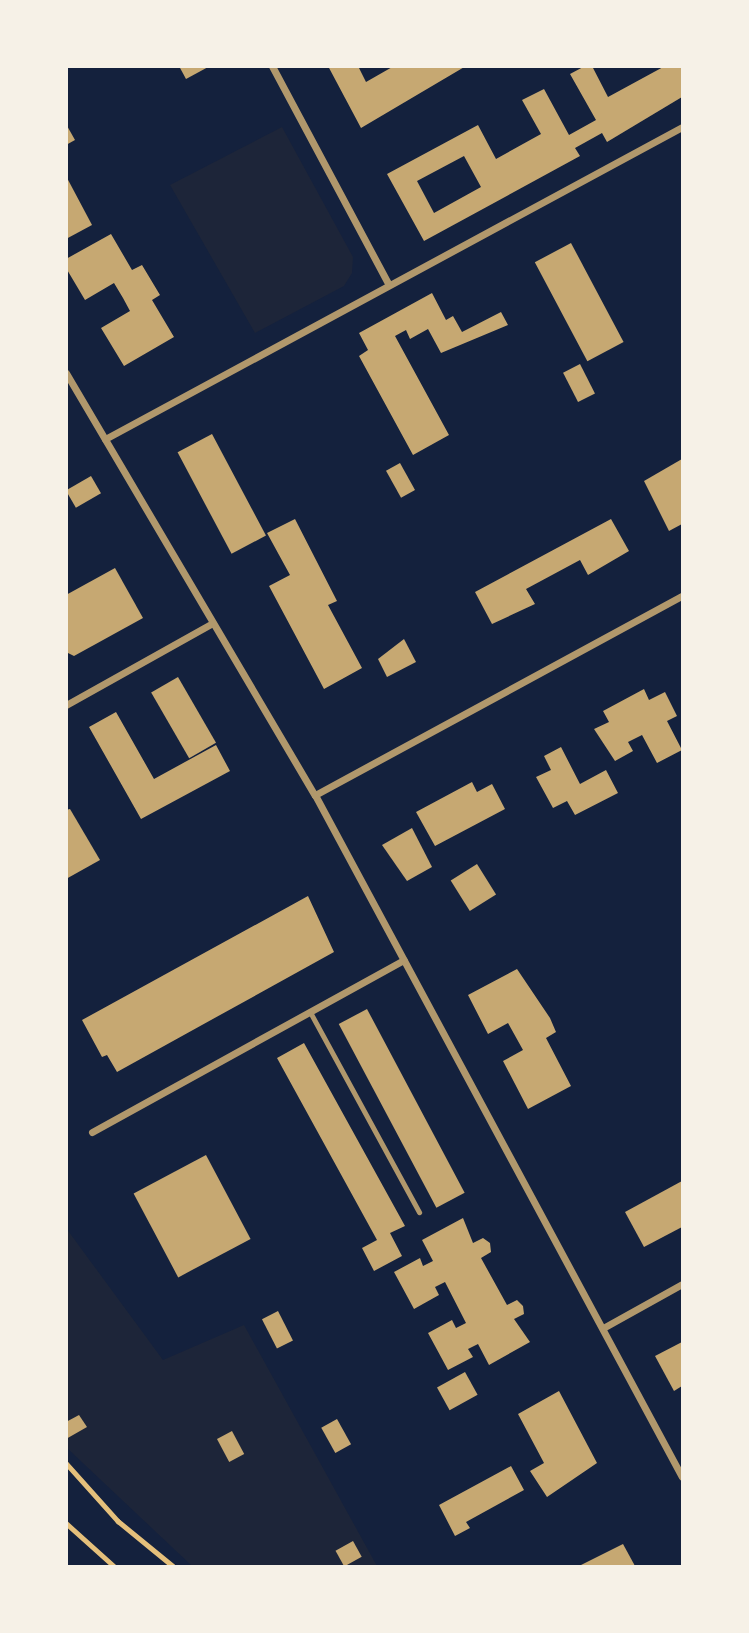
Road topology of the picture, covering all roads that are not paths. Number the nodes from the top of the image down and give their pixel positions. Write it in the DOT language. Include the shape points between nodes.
graph roads {
  1 [pos="272,66"];
  2 [pos="682,127"];
  3 [pos="388,283"];
  4 [pos="66,373"];
  5 [pos="104,439"];
  6 [pos="682,596"];
  7 [pos="213,623"];
  8 [pos="66,705"];
  9 [pos="315,795"];
  10 [pos="404,960"];
  11 [pos="310,1012"];
  12 [pos="92,1132"];
  13 [pos="419,1212"];
  14 [pos="682,1284"];
  15 [pos="603,1328"];
  16 [pos="682,1477"];
  1 -- 3 [label="street"];
  2 -- 3 [label="street"];
  3 -- 5 [label="street"];
  4 -- 5 [label="street"];
  5 -- 7 [label="street"];
  6 -- 9 [label="street"];
  7 -- 8 [label="street"];
  7 -- 9 [label="street"];
  9 -- 10 [label="street"];
  10 -- 11 [label="street"];
  10 -- 15 [label="street"];
  11 -- 12 [label="street"];
  11 -- 13 [label="lane"];
  14 -- 15 [label="street"];
  15 -- 16 [label="street"];
}
